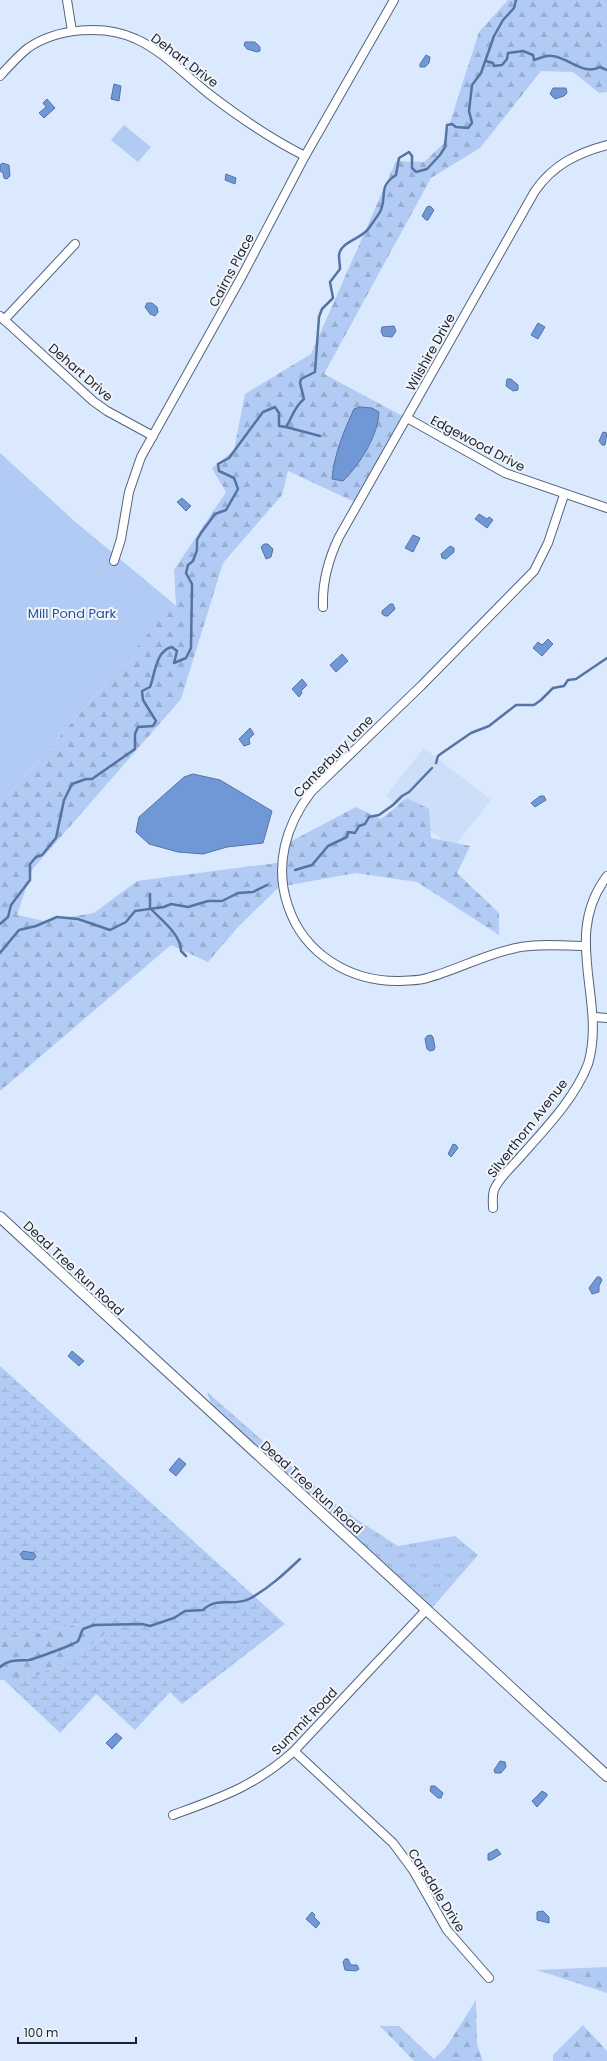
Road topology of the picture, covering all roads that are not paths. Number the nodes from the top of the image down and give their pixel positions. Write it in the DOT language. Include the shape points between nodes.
graph roads {
  1 [pos="67,0"];
  2 [pos="394,0"];
  3 [pos="72,31"];
  4 [pos="0,76"];
  5 [pos="607,145"];
  6 [pos="305,156"];
  7 [pos="75,244"];
  8 [pos="2,318"];
  9 [pos="407,418"];
  10 [pos="153,436"];
  11 [pos="564,495"];
  12 [pos="607,508"];
  13 [pos="114,560"];
  14 [pos="323,607"];
  15 [pos="607,876"];
  16 [pos="586,946"];
  17 [pos="596,1017"];
  18 [pos="607,1018"];
  19 [pos="493,1208"];
  20 [pos="0,1217"];
  21 [pos="427,1609"];
  22 [pos="294,1751"];
  23 [pos="607,1776"];
  24 [pos="174,1815"];
  25 [pos="489,1978"];
  1 -- 3 [label="street"];
  2 -- 6 [label="street, Cairns Place"];
  3 -- 4 [label="street, Dehart Drive" via="32,46 13,61"];
  3 -- 6 [label="street, Dehart Drive" via="103,30 136,39 156,51 209,94 264,133"];
  5 -- 9 [label="street, Wilshire Drive" via="567,160 542,181 487,273"];
  6 -- 10 [label="street, Cairns Place" via="239,282"];
  7 -- 8 [label="street"];
  8 -- 10 [label="street, Dehart Drive" via="92,401"];
  9 -- 11 [label="street, Edgewood Drive" via="505,473"];
  9 -- 14 [label="street, Wilshire Drive" via="329,557 322,588"];
  10 -- 13 [label="street, Cairns Place" via="141,457 133,480"];
  11 -- 12 [label="street, Edgewood Drive"];
  11 -- 16 [label="street, Canterbury Lane" via="548,543 534,571 421,686 311,792 300,806 285,843 283,884 290,911 312,947 331,964 368,979 389,981 427,978 518,947"];
  15 -- 16 [label="street, Silverthorn Avenue" via="595,896 590,912"];
  16 -- 17 [label="street, Silverthorn Avenue"];
  17 -- 18 [label="street"];
  17 -- 19 [label="street, Silverthorn Avenue" via="594,1039 582,1077 543,1132 498,1183 493,1195"];
  20 -- 21 [label="street, Dead Tree Run Road"];
  21 -- 22 [label="street, Summit Road"];
  21 -- 23 [label="street, Dead Tree Run Road"];
  22 -- 24 [label="street, Summit Road" via="260,1778 226,1796"];
  22 -- 25 [label="street, Carsdale Drive" via="393,1843 413,1870 447,1930"];
}
